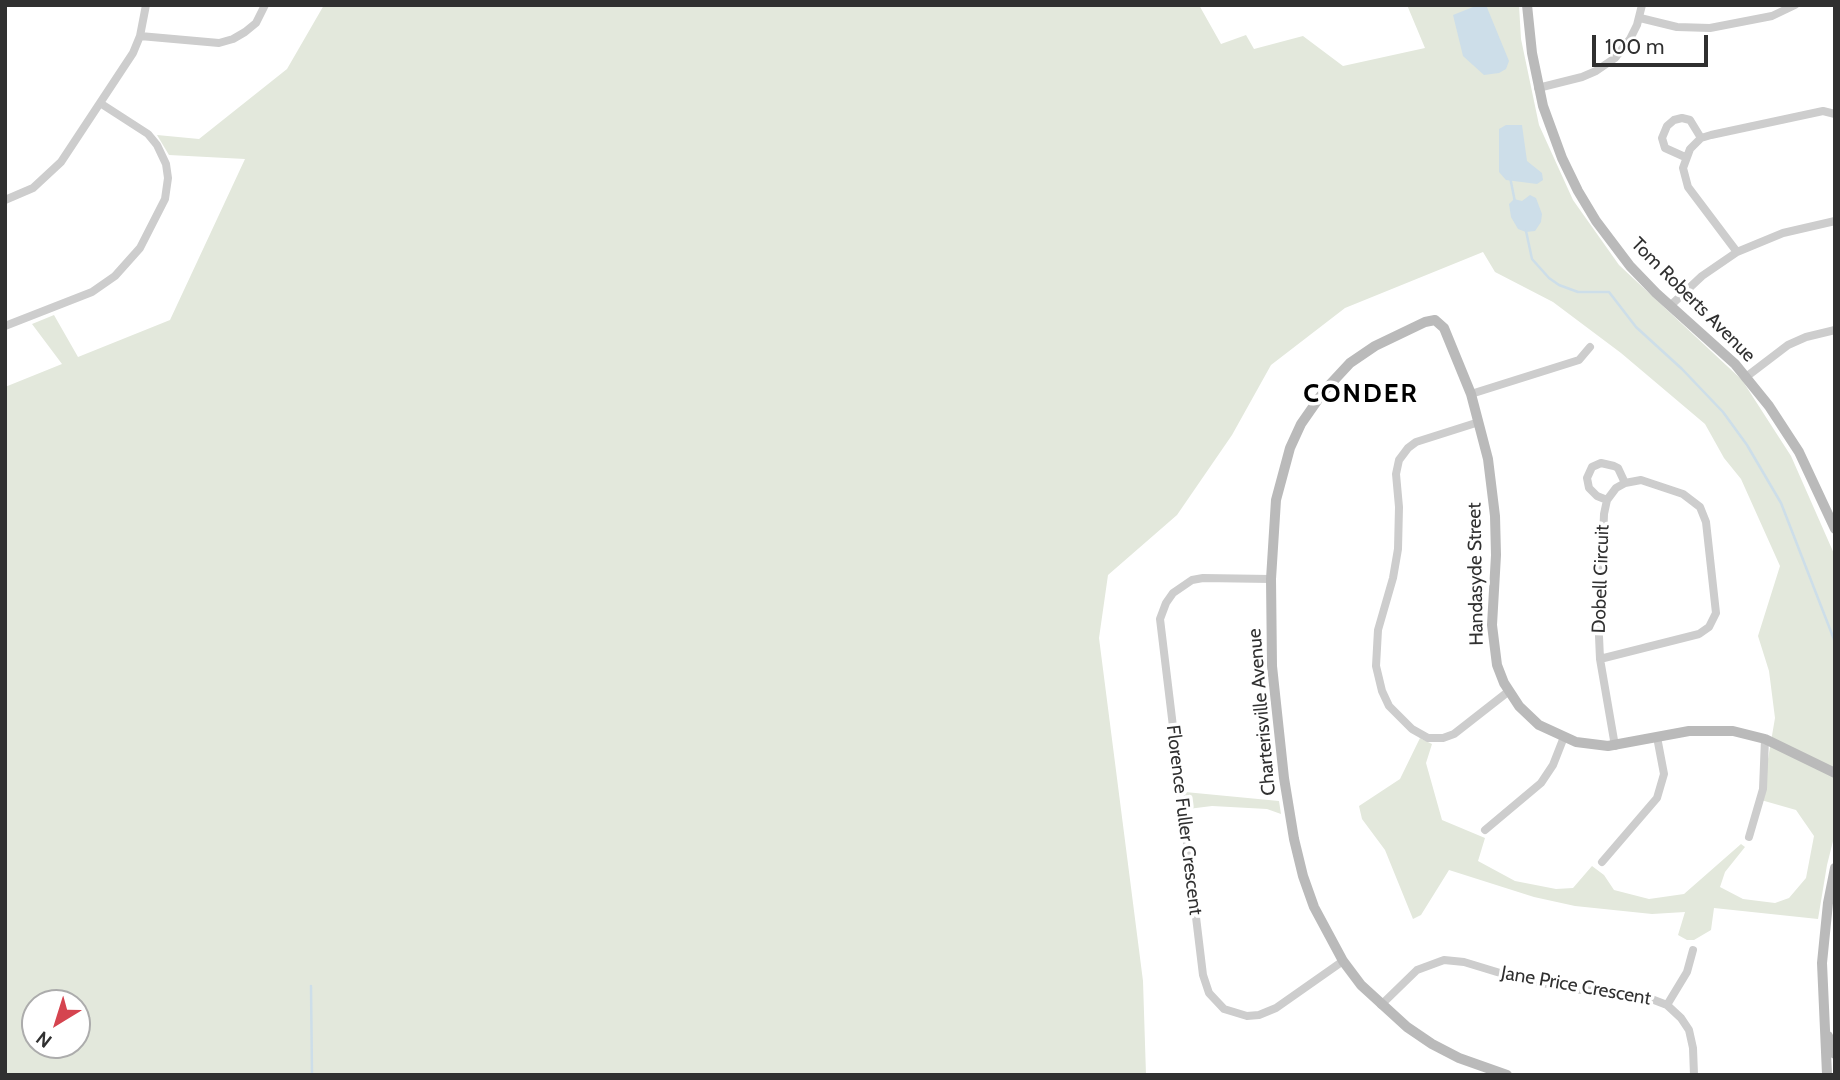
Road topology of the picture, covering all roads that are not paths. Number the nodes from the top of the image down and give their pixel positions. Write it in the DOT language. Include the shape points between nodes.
graph roads {
  1 [pos="146,5"];
  2 [pos="265,5"];
  3 [pos="1527,5"];
  4 [pos="1642,5"];
  5 [pos="1795,5"];
  6 [pos="1640,18"];
  7 [pos="140,36"];
  8 [pos="1538,88"];
  9 [pos="100,103"];
  10 [pos="1835,114"];
  11 [pos="1701,138"];
  12 [pos="1685,157"];
  13 [pos="5,200"];
  14 [pos="1835,221"];
  15 [pos="1737,252"];
  16 [pos="1670,306"];
  17 [pos="1435,320"];
  18 [pos="5,326"];
  19 [pos="1835,330"];
  20 [pos="1590,347"];
  21 [pos="1746,377"];
  22 [pos="1471,394"];
  23 [pos="1479,422"];
  24 [pos="1625,483"];
  25 [pos="1607,500"];
  26 [pos="1835,529"];
  27 [pos="1271,579"];
  28 [pos="1600,659"];
  29 [pos="1509,691"];
  30 [pos="1564,737"];
  31 [pos="1657,737"];
  32 [pos="1765,739"];
  33 [pos="1615,746"];
  34 [pos="1835,773"];
  35 [pos="1485,830"];
  36 [pos="1749,837"];
  37 [pos="1602,863"];
  38 [pos="1835,868"];
  39 [pos="1693,950"];
  40 [pos="1343,961"];
  41 [pos="1381,1005"];
  42 [pos="1667,1005"];
  43 [pos="1824,1027"];
  44 [pos="1835,1054"];
  45 [pos="1828,1073"];
  46 [pos="1507,1075"];
  47 [pos="1694,1075"];
  1 -- 7 [label="street"];
  2 -- 7 [label="street" via="256,23 219,43"];
  3 -- 8 [label="street, Tom Roberts Avenue"];
  4 -- 6 [label="street"];
  5 -- 6 [label="street" via="1772,16 1710,28 1677,27"];
  6 -- 8 [label="street" via="1630,39 1603,67"];
  7 -- 9 [label="street"];
  8 -- 16 [label="street, Tom Roberts Avenue" via="1562,158 1596,221 1630,266"];
  9 -- 13 [label="street" via="48,176"];
  9 -- 18 [label="street" via="148,134 157,145 166,164 165,199 140,248 116,276 92,292"];
  10 -- 11 [label="street" via="1823,111"];
  11 -- 12 [label="street"];
  11 -- 12 [label="street" via="1690,120 1674,120 1667,126 1662,138 1665,148"];
  12 -- 15 [label="street" via="1688,187"];
  14 -- 15 [label="street" via="1783,233"];
  15 -- 16 [label="street"];
  16 -- 21 [label="street, Tom Roberts Avenue"];
  17 -- 22 [label="street, Handasyde Street" via="1444,328"];
  17 -- 27 [label="street, Charterisville Avenue" via="1397,334 1350,363 1309,410 1281,474"];
  19 -- 21 [label="street" via="1788,345"];
  20 -- 22 [label="street" via="1579,360"];
  21 -- 26 [label="street, Tom Roberts Avenue" via="1799,452"];
  22 -- 23 [label="street, Handasyde Street"];
  23 -- 29 [label="street, Handasyde Street" via="1495,516 1493,646"];
  23 -- 29 [label="street" via="1416,442 1399,460 1398,549 1378,630 1376,666 1390,706 1412,729 1428,737 1454,734"];
  24 -- 25 [label="street, Dobell Circuit"];
  24 -- 25 [label="street, Dobell Circuit" via="1614,466 1601,463 1592,467 1587,478 1590,488"];
  24 -- 28 [label="street, Dobell Circuit" via="1646,481 1683,494 1700,506 1706,522 1716,613 1699,634"];
  25 -- 28 [label="street, Dobell Circuit"];
  27 -- 40 [label="street, Charterisville Avenue" via="1272,666 1294,839 1314,907"];
  27 -- 40 [label="street, Florence Fuller Crescent" via="1192,580 1173,593 1160,619 1203,975 1209,993 1224,1009 1259,1015"];
  28 -- 33 [label="street, Dobell Circuit"];
  29 -- 30 [label="street, Handasyde Street" via="1539,725"];
  30 -- 33 [label="street, Handasyde Street" via="1588,745"];
  30 -- 35 [label="street" via="1541,783"];
  31 -- 32 [label="street, Handasyde Street" via="1711,730"];
  31 -- 33 [label="street, Handasyde Street"];
  31 -- 37 [label="street" via="1664,774 1657,798"];
  32 -- 34 [label="street, Handasyde Street"];
  32 -- 36 [label="street" via="1763,789"];
  38 -- 43 [label="street" via="1822,963"];
  39 -- 42 [label="street" via="1687,972"];
  40 -- 41 [label="street, Charterisville Avenue"];
  41 -- 42 [label="street, Jane Price Crescent" via="1417,970 1458,960 1530,981 1641,995"];
  41 -- 46 [label="street, Charterisville Avenue" via="1432,1044"];
  42 -- 47 [label="street, Jane Price Crescent" via="1689,1030"];
  43 -- 44 [label="street"];
  43 -- 45 [label="street"];
}
